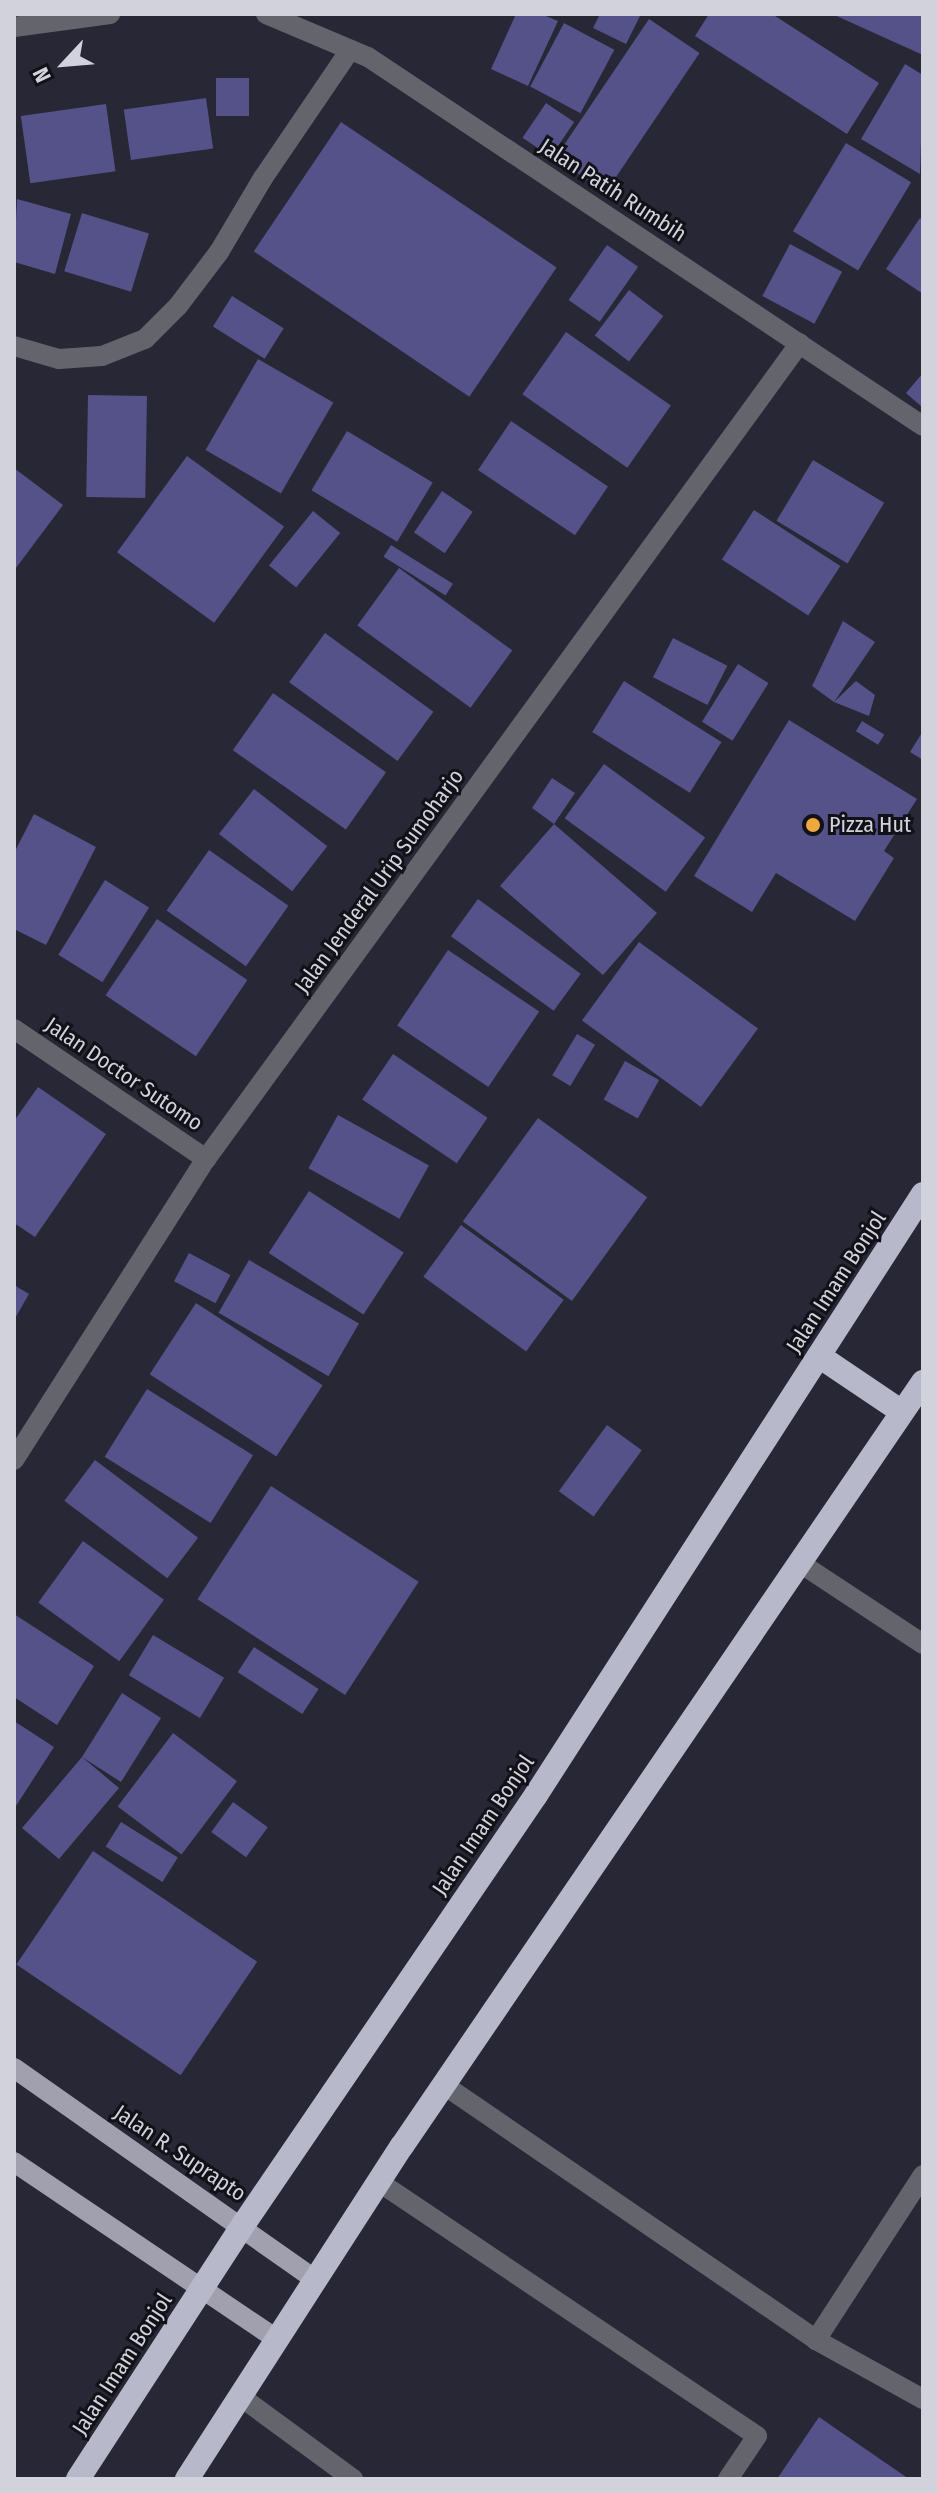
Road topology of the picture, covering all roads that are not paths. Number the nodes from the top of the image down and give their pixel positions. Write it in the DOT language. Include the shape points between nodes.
graph roads {
  1 [pos="110,14"];
  2 [pos="266,14"];
  3 [pos="14,27"];
  4 [pos="350,50"];
  5 [pos="800,343"];
  6 [pos="14,346"];
  7 [pos="923,426"];
  8 [pos="14,1029"];
  9 [pos="206,1159"];
  10 [pos="923,1194"];
  11 [pos="819,1356"];
  12 [pos="923,1382"];
  13 [pos="902,1412"];
  14 [pos="14,1460"];
  15 [pos="800,1563"];
  16 [pos="923,1644"];
  17 [pos="14,2068"];
  18 [pos="444,2085"];
  19 [pos="14,2162"];
  20 [pos="923,2175"];
  21 [pos="379,2182"];
  22 [pos="243,2225"];
  23 [pos="317,2281"];
  24 [pos="201,2289"];
  25 [pos="278,2340"];
  26 [pos="816,2340"];
  27 [pos="241,2397"];
  28 [pos="923,2399"];
  29 [pos="78,2479"];
  30 [pos="187,2479"];
  31 [pos="353,2479"];
  32 [pos="728,2479"];
  1 -- 3 [label="street"];
  2 -- 4 [label="street, Jalan Patih Rumbih"];
  4 -- 5 [label="street, Jalan Patih Rumbih"];
  4 -- 6 [label="street" via="219,252 145,339 102,356 59,359"];
  5 -- 7 [label="street, Jalan Patih Rumbih"];
  5 -- 9 [label="street, Jalan Jenderal Urip Sumoharjo"];
  8 -- 9 [label="street, Jalan Doctor Sutomo"];
  9 -- 14 [label="street, Jalan Jenderal Urip Sumoharjo"];
  10 -- 11 [label="highway, Jalan Imam Bonjol"];
  11 -- 13 [label="highway"];
  11 -- 22 [label="highway, Jalan Imam Bonjol" via="536,1795"];
  12 -- 13 [label="highway"];
  13 -- 15 [label="highway"];
  15 -- 16 [label="street"];
  15 -- 18 [label="highway"];
  17 -- 22 [label="main road, Jalan R. Suprapto"];
  18 -- 21 [label="highway"];
  18 -- 26 [label="street"];
  19 -- 24 [label="main road"];
  20 -- 26 [label="street"];
  21 -- 23 [label="highway"];
  21 -- 32 [label="street" via="757,2436"];
  22 -- 23 [label="main road, Jalan R. Suprapto"];
  22 -- 24 [label="highway, Jalan Imam Bonjol"];
  23 -- 25 [label="highway"];
  24 -- 25 [label="main road"];
  24 -- 29 [label="highway, Jalan Imam Bonjol"];
  25 -- 27 [label="highway"];
  26 -- 28 [label="street"];
  27 -- 30 [label="highway"];
  27 -- 31 [label="street"];
}
